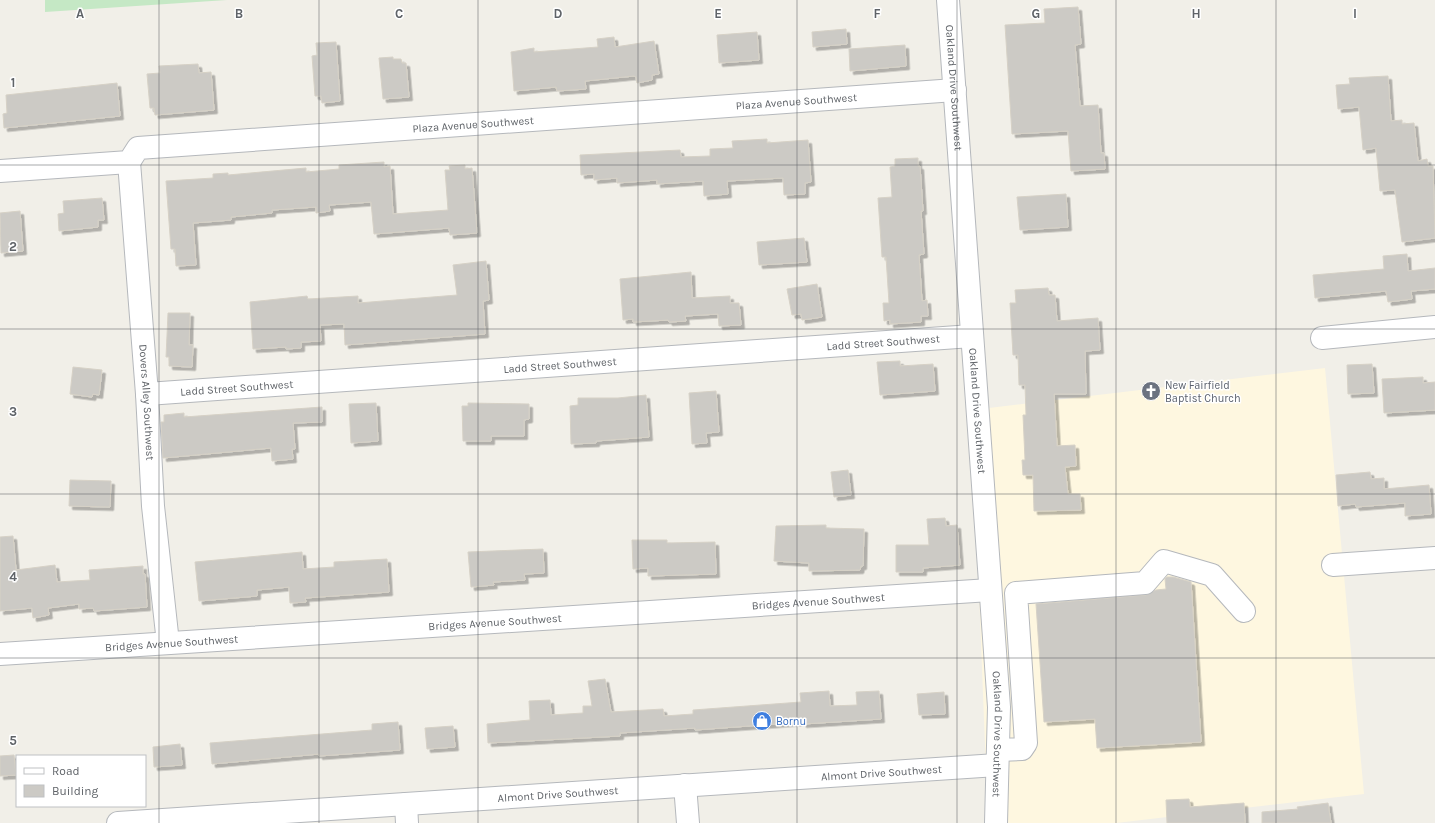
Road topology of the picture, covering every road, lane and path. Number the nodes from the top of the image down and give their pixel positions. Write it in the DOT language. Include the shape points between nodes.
graph roads {
  1 [pos="948,0"];
  2 [pos="954,90"];
  3 [pos="129,162"];
  4 [pos="0,171"];
  5 [pos="1435,327"];
  6 [pos="972,336"];
  7 [pos="1322,338"];
  8 [pos="147,394"];
  9 [pos="1435,558"];
  10 [pos="1333,566"];
  11 [pos="991,592"];
  12 [pos="1016,593"];
  13 [pos="1244,611"];
  14 [pos="168,643"];
  15 [pos="0,654"];
  16 [pos="1020,661"];
  17 [pos="995,662"];
  18 [pos="998,757"];
  19 [pos="685,785"];
  20 [pos="407,813"];
  21 [pos="118,823"];
  22 [pos="122,823"];
  23 [pos="688,823"];
  24 [pos="996,823"];
  1 -- 2 [label="street, Oakland Drive Southwest"];
  2 -- 3 [label="street, Plaza Avenue Southwest" via="138,148"];
  2 -- 6 [label="street, Oakland Drive Southwest"];
  3 -- 4 [label="street"];
  3 -- 8 [label="street, Dovers Alley Southwest"];
  5 -- 7 [label="street"];
  6 -- 8 [label="street, Ladd Street Southwest"];
  6 -- 11 [label="street, Oakland Drive Southwest"];
  8 -- 14 [label="street, Dovers Alley Southwest" via="153,506"];
  9 -- 10 [label="street"];
  11 -- 12 [label="street, Bridges Avenue Southwest"];
  11 -- 14 [label="street, Bridges Avenue Southwest"];
  11 -- 17 [label="street, Oakland Drive Southwest"];
  12 -- 13 [label="street, Bridges Avenue Southwest" via="1145,582 1164,561 1212,575"];
  12 -- 16 [label="street"];
  14 -- 15 [label="street, Bridges Avenue Southwest"];
  16 -- 17 [label="street"];
  16 -- 18 [label="street, Almont Drive Southwest" via="1026,743 1022,750"];
  17 -- 18 [label="street, Oakland Drive Southwest" via="999,707"];
  18 -- 19 [label="street, Almont Drive Southwest"];
  18 -- 24 [label="street, Oakland Drive Southwest"];
  19 -- 20 [label="street, Almont Drive Southwest"];
  19 -- 23 [label="street"];
  20 -- 22 [label="street, Almont Drive Southwest"];
  21 -- 22 [label="street, Almont Drive Southwest"];
}
